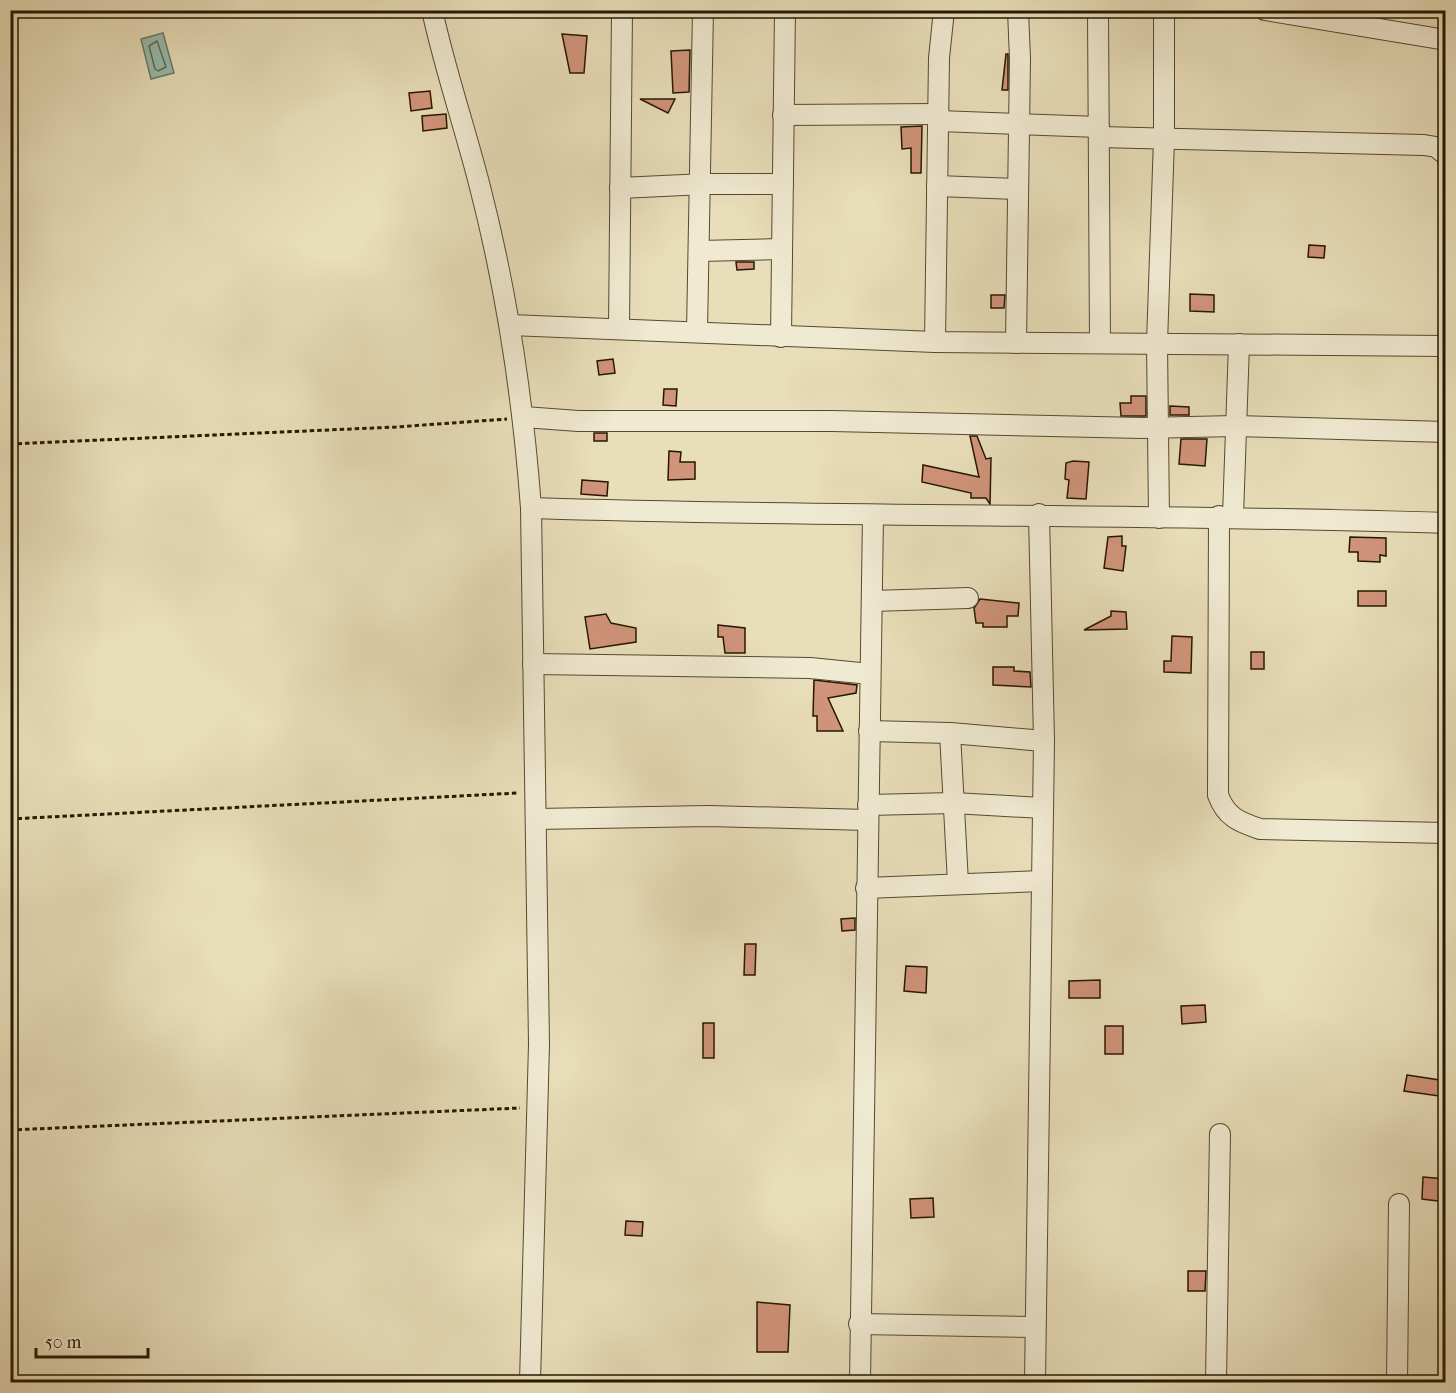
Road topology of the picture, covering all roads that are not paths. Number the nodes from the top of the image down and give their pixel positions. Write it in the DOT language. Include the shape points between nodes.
graph roads {
  1 [pos="432,10"];
  2 [pos="622,10"];
  3 [pos="703,10"];
  4 [pos="784,10"];
  5 [pos="944,10"];
  6 [pos="1018,10"];
  7 [pos="1098,10"];
  8 [pos="1164,10"];
  9 [pos="1265,10"];
  10 [pos="1446,40"];
  11 [pos="783,115"];
  12 [pos="939,117"];
  13 [pos="1018,123"];
  14 [pos="1099,132"];
  15 [pos="1164,139"];
  16 [pos="1446,154"];
  17 [pos="701,184"];
  18 [pos="783,184"];
  19 [pos="938,186"];
  20 [pos="620,188"];
  21 [pos="1017,189"];
  22 [pos="782,249"];
  23 [pos="699,251"];
  24 [pos="510,325"];
  25 [pos="619,328"];
  26 [pos="697,331"];
  27 [pos="1446,331"];
  28 [pos="781,337"];
  29 [pos="935,342"];
  30 [pos="1016,343"];
  31 [pos="1100,343"];
  32 [pos="1157,344"];
  33 [pos="1239,344"];
  34 [pos="1445,346"];
  35 [pos="524,417"];
  36 [pos="1236,426"];
  37 [pos="1156,428"];
  38 [pos="1446,432"];
  39 [pos="531,508"];
  40 [pos="1039,514"];
  41 [pos="873,516"];
  42 [pos="1226,516"];
  43 [pos="1158,518"];
  44 [pos="1446,523"];
  45 [pos="968,598"];
  46 [pos="872,601"];
  47 [pos="533,664"];
  48 [pos="870,674"];
  49 [pos="869,731"];
  50 [pos="950,733"];
  51 [pos="1044,741"];
  52 [pos="953,803"];
  53 [pos="1043,808"];
  54 [pos="868,812"];
  55 [pos="536,819"];
  56 [pos="1446,833"];
  57 [pos="1042,881"];
  58 [pos="958,883"];
  59 [pos="867,888"];
  60 [pos="1220,1134"];
  61 [pos="1399,1204"];
  62 [pos="859,1324"];
  63 [pos="1034,1327"];
  64 [pos="530,1383"];
  65 [pos="860,1383"];
  66 [pos="1035,1383"];
  67 [pos="1216,1383"];
  68 [pos="1397,1383"];
  1 -- 24 [label="street" via="481,189"];
  2 -- 20 [label="street"];
  3 -- 17 [label="street"];
  4 -- 11 [label="street"];
  5 -- 12 [label="street"];
  6 -- 13 [label="street"];
  7 -- 14 [label="street"];
  8 -- 15 [label="street"];
  9 -- 10 [label="street"];
  11 -- 12 [label="street"];
  11 -- 18 [label="street"];
  12 -- 13 [label="street"];
  12 -- 19 [label="street"];
  13 -- 14 [label="street"];
  13 -- 21 [label="street"];
  14 -- 15 [label="street"];
  14 -- 31 [label="street"];
  15 -- 16 [label="street" via="1424,145"];
  15 -- 32 [label="street"];
  17 -- 18 [label="street"];
  17 -- 20 [label="street"];
  17 -- 23 [label="street"];
  18 -- 22 [label="street"];
  19 -- 21 [label="street"];
  19 -- 29 [label="street"];
  20 -- 25 [label="street"];
  21 -- 30 [label="street"];
  22 -- 23 [label="street"];
  22 -- 28 [label="street"];
  23 -- 26 [label="street"];
  24 -- 25 [label="street"];
  24 -- 35 [label="street"];
  25 -- 26 [label="street"];
  26 -- 28 [label="street"];
  27 -- 34 [label="street"];
  28 -- 29 [label="street"];
  29 -- 30 [label="street"];
  30 -- 31 [label="street"];
  31 -- 32 [label="street"];
  32 -- 33 [label="street"];
  32 -- 37 [label="street"];
  33 -- 34 [label="street"];
  33 -- 36 [label="street"];
  35 -- 37 [label="street" via="578,421 832,421"];
  35 -- 39 [label="street"];
  36 -- 37 [label="street"];
  36 -- 38 [label="street"];
  36 -- 42 [label="street"];
  37 -- 43 [label="street"];
  39 -- 41 [label="street"];
  39 -- 47 [label="street"];
  40 -- 41 [label="street"];
  40 -- 43 [label="street"];
  40 -- 51 [label="street"];
  41 -- 46 [label="street"];
  42 -- 43 [label="street"];
  42 -- 44 [label="street"];
  42 -- 56 [label="street" via="1218,795 1225,810 1240,822 1260,829"];
  45 -- 46 [label="street"];
  46 -- 48 [label="street"];
  47 -- 48 [label="street" via="810,668"];
  47 -- 55 [label="street"];
  48 -- 49 [label="street"];
  49 -- 50 [label="street"];
  49 -- 54 [label="street"];
  50 -- 51 [label="street"];
  50 -- 52 [label="street"];
  51 -- 53 [label="street"];
  52 -- 53 [label="street"];
  52 -- 54 [label="street"];
  52 -- 58 [label="street"];
  53 -- 57 [label="street"];
  54 -- 55 [label="street"];
  54 -- 59 [label="street"];
  55 -- 64 [label="street" via="539,1044"];
  57 -- 58 [label="street"];
  57 -- 63 [label="street"];
  58 -- 59 [label="street"];
  59 -- 62 [label="street"];
  60 -- 67 [label="street"];
  61 -- 68 [label="street"];
  62 -- 63 [label="street"];
  62 -- 65 [label="street"];
  63 -- 66 [label="street"];
}
